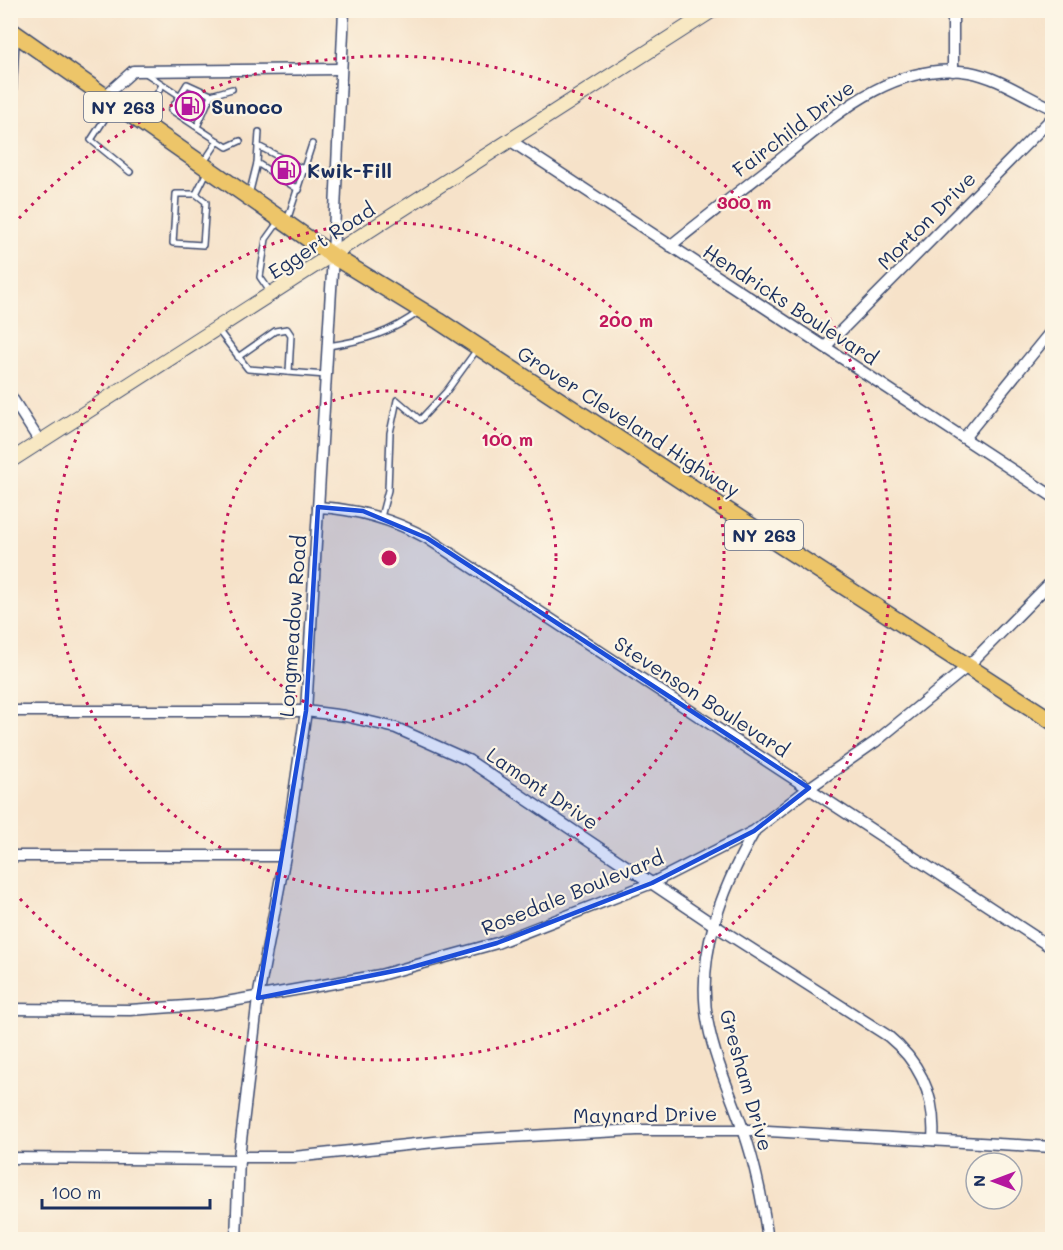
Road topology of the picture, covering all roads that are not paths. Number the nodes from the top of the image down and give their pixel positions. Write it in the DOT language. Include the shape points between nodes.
graph roads {
  1 [pos="344,10"];
  2 [pos="712,10"];
  3 [pos="953,10"];
  4 [pos="12,31"];
  5 [pos="340,69"];
  6 [pos="953,71"];
  7 [pos="143,72"];
  8 [pos="162,85"];
  9 [pos="232,89"];
  10 [pos="211,95"];
  11 [pos="180,96"];
  12 [pos="111,98"];
  13 [pos="188,101"];
  14 [pos="10,104"];
  15 [pos="1053,108"];
  16 [pos="1053,118"];
  17 [pos="142,121"];
  18 [pos="197,127"];
  19 [pos="259,132"];
  20 [pos="218,141"];
  21 [pos="240,141"];
  22 [pos="511,141"];
  23 [pos="312,144"];
  24 [pos="258,146"];
  25 [pos="257,163"];
  26 [pos="206,166"];
  27 [pos="305,170"];
  28 [pos="130,172"];
  29 [pos="336,178"];
  30 [pos="299,190"];
  31 [pos="196,194"];
  32 [pos="249,197"];
  33 [pos="284,221"];
  34 [pos="670,246"];
  35 [pos="333,256"];
  36 [pos="272,295"];
  37 [pos="422,310"];
  38 [pos="217,330"];
  39 [pos="1053,330"];
  40 [pos="328,346"];
  41 [pos="478,346"];
  42 [pos="825,347"];
  43 [pos="238,357"];
  44 [pos="289,372"];
  45 [pos="326,375"];
  46 [pos="10,395"];
  47 [pos="964,438"];
  48 [pos="40,442"];
  49 [pos="10,461"];
  50 [pos="1053,496"];
  51 [pos="318,507"];
  52 [pos="381,517"];
  53 [pos="1053,580"];
  54 [pos="967,667"];
  55 [pos="10,711"];
  56 [pos="306,711"];
  57 [pos="1053,721"];
  58 [pos="809,788"];
  59 [pos="754,831"];
  60 [pos="10,856"];
  61 [pos="285,856"];
  62 [pos="652,883"];
  63 [pos="714,925"];
  64 [pos="1053,948"];
  65 [pos="258,998"];
  66 [pos="10,1010"];
  67 [pos="743,1131"];
  68 [pos="933,1140"];
  69 [pos="1053,1147"];
  70 [pos="10,1158"];
  71 [pos="239,1159"];
  72 [pos="236,1239"];
  73 [pos="768,1239"];
  1 -- 5 [label="street, Longmeadow Road"];
  2 -- 22 [label="street, Eggert Road"];
  3 -- 6 [label="street"];
  4 -- 12 [label="main road, NY 263"];
  4 -- 14 [label="street"];
  5 -- 7 [label="street"];
  5 -- 29 [label="street, Longmeadow Road"];
  6 -- 15 [label="street, Fairchild Drive" via="987,77"];
  6 -- 34 [label="street, Fairchild Drive" via="900,80 840,110"];
  7 -- 8 [label="lane"];
  7 -- 12 [label="street" via="133,71"];
  8 -- 11 [label="lane"];
  8 -- 17 [label="lane"];
  9 -- 10 [label="lane"];
  10 -- 11 [label="lane" via="187,84"];
  10 -- 18 [label="lane"];
  11 -- 13 [label="lane"];
  11 -- 18 [label="lane" via="171,110"];
  12 -- 17 [label="main road, NY 263"];
  12 -- 28 [label="lane" via="91,140"];
  16 -- 42 [label="street, Morton Drive"];
  17 -- 26 [label="main road, NY 263"];
  18 -- 20 [label="lane"];
  19 -- 24 [label="lane"];
  20 -- 21 [label="lane" via="227,147"];
  20 -- 26 [label="lane"];
  22 -- 34 [label="street, Hendricks Boulevard"];
  22 -- 35 [label="street, Eggert Road"];
  23 -- 27 [label="lane"];
  24 -- 25 [label="lane"];
  24 -- 27 [label="lane"];
  25 -- 30 [label="lane"];
  25 -- 32 [label="lane"];
  26 -- 31 [label="lane"];
  26 -- 32 [label="main road, NY 263"];
  27 -- 29 [label="lane"];
  27 -- 30 [label="lane"];
  29 -- 35 [label="street, Longmeadow Road"];
  30 -- 33 [label="lane"];
  31 -- 31 [label="lane" via="176,194 173,243 203,245 206,202"];
  32 -- 33 [label="main road, NY 263"];
  33 -- 35 [label="main road, NY 263"];
  33 -- 36 [label="lane" via="266,239 260,277"];
  34 -- 42 [label="street, Hendricks Boulevard"];
  35 -- 36 [label="street, Eggert Road"];
  35 -- 37 [label="main road, Grover Cleveland Highway / NY 263"];
  35 -- 40 [label="street, Longmeadow Road"];
  36 -- 38 [label="street, Eggert Road"];
  37 -- 40 [label="lane" via="399,327 372,338"];
  37 -- 41 [label="main road, Grover Cleveland Highway / NY 263"];
  38 -- 43 [label="lane"];
  38 -- 48 [label="street, Eggert Road"];
  39 -- 47 [label="street"];
  40 -- 45 [label="street, Longmeadow Road"];
  41 -- 52 [label="lane" via="446,392 420,420 397,400 390,433 388,490"];
  41 -- 54 [label="main road, Grover Cleveland Highway / NY 263"];
  42 -- 47 [label="street, Hendricks Boulevard"];
  43 -- 44 [label="lane" via="248,369"];
  43 -- 44 [label="lane" via="275,331 286,329 291,335"];
  44 -- 45 [label="lane"];
  45 -- 51 [label="street, Longmeadow Road"];
  46 -- 48 [label="street"];
  47 -- 50 [label="street, Hendricks Boulevard"];
  48 -- 49 [label="street, Eggert Road"];
  51 -- 52 [label="street, Stevenson Boulevard" via="348,508"];
  51 -- 56 [label="street, Longmeadow Road"];
  52 -- 58 [label="street, Stevenson Boulevard" via="427,538"];
  53 -- 54 [label="street, Rosedale Boulevard"];
  54 -- 57 [label="main road, Grover Cleveland Highway / NY 263"];
  54 -- 58 [label="street, Rosedale Boulevard" via="883,736"];
  55 -- 56 [label="street, Lamont Drive"];
  56 -- 61 [label="street, Longmeadow Road"];
  56 -- 62 [label="street, Lamont Drive" via="396,728 459,755"];
  58 -- 59 [label="street, Rosedale Boulevard"];
  58 -- 64 [label="street, Stevenson Boulevard"];
  59 -- 62 [label="street, Rosedale Boulevard"];
  59 -- 63 [label="street, Gresham Drive" via="722,895"];
  60 -- 61 [label="street"];
  61 -- 65 [label="street, Longmeadow Road"];
  62 -- 63 [label="street, Lamont Drive"];
  62 -- 65 [label="street, Rosedale Boulevard" via="468,952 380,975"];
  63 -- 67 [label="street, Gresham Drive" via="707,969 708,1023"];
  63 -- 68 [label="street, Lamont Drive" via="901,1047 928,1091 933,1110"];
  65 -- 66 [label="street, Rosedale Boulevard" via="141,1009"];
  65 -- 71 [label="street, Longmeadow Road"];
  67 -- 68 [label="street, Maynard Drive"];
  67 -- 71 [label="street, Maynard Drive" via="571,1133"];
  67 -- 73 [label="street, Gresham Drive"];
  68 -- 69 [label="street, Maynard Drive"];
  70 -- 71 [label="street, Maynard Drive"];
  71 -- 72 [label="street, Longmeadow Road"];
}
